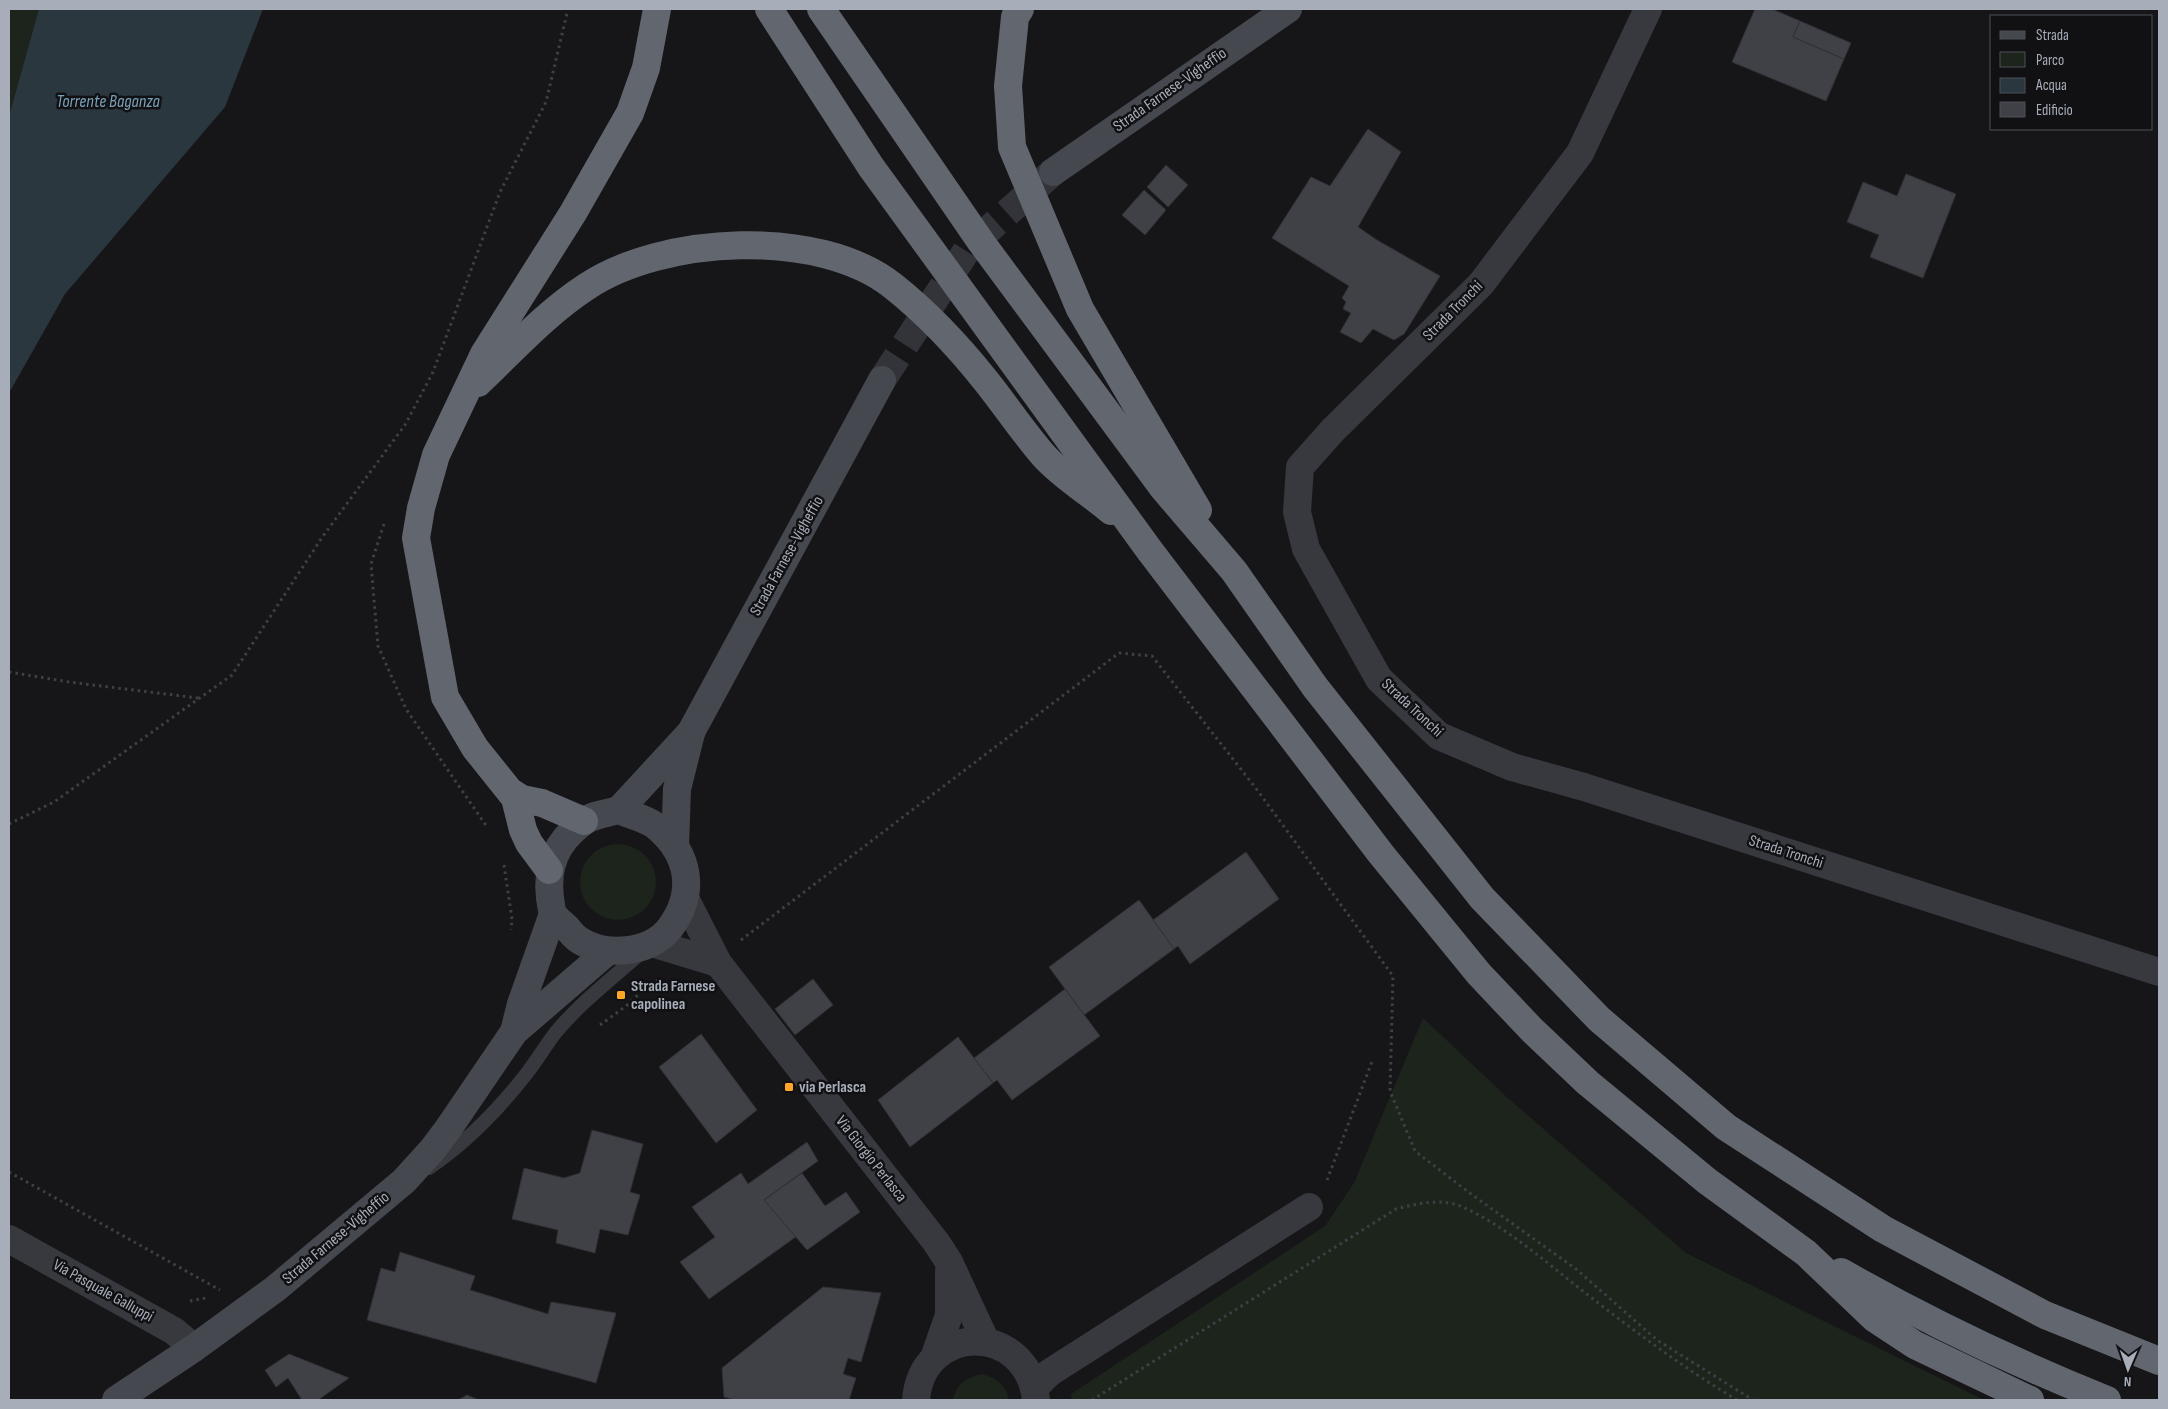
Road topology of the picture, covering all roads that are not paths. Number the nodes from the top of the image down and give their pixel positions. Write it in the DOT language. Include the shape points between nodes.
graph roads {
  1 [pos="657,9"];
  2 [pos="769,9"];
  3 [pos="822,9"];
  4 [pos="1020,9"];
  5 [pos="1288,9"];
  6 [pos="1648,9"];
  7 [pos="1053,172"];
  8 [pos="882,380"];
  9 [pos="462,402"];
  10 [pos="1150,551"];
  11 [pos="1234,571"];
  12 [pos="691,732"];
  13 [pos="511,792"];
  14 [pos="619,810"];
  15 [pos="584,821"];
  16 [pos="675,847"];
  17 [pos="549,870"];
  18 [pos="685,898"];
  19 [pos="553,914"];
  20 [pos="652,943"];
  21 [pos="608,950"];
  22 [pos="718,963"];
  23 [pos="2159,972"];
  24 [pos="514,1032"];
  25 [pos="404,1181"];
  26 [pos="1309,1207"];
  27 [pos="1768,1226"];
  28 [pos="9,1238"];
  29 [pos="948,1262"];
  30 [pos="986,1342"];
  31 [pos="194,1348"];
  32 [pos="934,1358"];
  33 [pos="2159,1361"];
  34 [pos="1035,1394"];
  35 [pos="116,1400"];
  36 [pos="916,1400"];
  37 [pos="2030,1400"];
  38 [pos="2107,1400"];
  1 -- 9 [label="highway" via="648,60 630,113 558,238 493,338"];
  2 -- 10 [label="highway" via="871,167"];
  3 -- 11 [label="highway" via="1025,304 1163,488"];
  4 -- 11 [label="highway" via="1015,17 1008,86 1012,147 1080,309"];
  5 -- 7 [label="street, Strada Farnese-Vigheffio"];
  6 -- 23 [label="street, Strada Tronchi" via="1580,152 1481,284 1333,430 1300,467 1297,512 1306,549 1379,679 1439,736 1512,767 1584,787"];
  8 -- 12 [label="street, Strada Farnese-Vigheffio"];
  9 -- 10 [label="highway" via="558,307 587,286 616,271 646,259 708,246 770,246 827,256 853,264 891,284 973,366 1045,456 1122,520"];
  9 -- 13 [label="highway" via="430,474 416,538 445,697 475,748"];
  10 -- 27 [label="highway" via="1375,846 1479,974 1588,1083 1699,1175"];
  11 -- 33 [label="highway" via="1316,687 1482,898 1598,1019 1726,1127 1883,1229 2044,1315"];
  12 -- 14 [label="street, Strada Farnese-Vigheffio"];
  12 -- 16 [label="street, Strada Farnese-Vigheffio" via="677,789"];
  13 -- 15 [label="highway"];
  13 -- 17 [label="highway" via="528,843"];
  14 -- 15 [label="street"];
  14 -- 16 [label="street" via="656,826"];
  15 -- 17 [label="street" via="561,842"];
  16 -- 18 [label="street" via="688,884"];
  17 -- 19 [label="street"];
  18 -- 20 [label="street" via="669,929"];
  18 -- 22 [label="street, Via Giorgio Perlasca"];
  19 -- 21 [label="street" via="579,940"];
  19 -- 24 [label="street, Strada Farnese-Vigheffio"];
  20 -- 21 [label="street" via="630,950"];
  20 -- 22 [label="street"];
  20 -- 25 [label="lane" via="574,1013 480,1127 451,1153"];
  21 -- 24 [label="street, Strada Farnese-Vigheffio"];
  22 -- 29 [label="street, Via Giorgio Perlasca" via="936,1242"];
  24 -- 25 [label="street, Strada Farnese-Vigheffio" via="443,1136"];
  25 -- 31 [label="street, Strada Farnese-Vigheffio" via="305,1264"];
  26 -- 34 [label="street" via="1049,1373"];
  27 -- 37 [label="highway" via="1806,1253 1894,1332 1957,1367"];
  27 -- 38 [label="highway" via="1899,1306 2038,1372"];
  28 -- 31 [label="street, Via Pasquale Galluppi" via="174,1332"];
  29 -- 30 [label="street, Via Giorgio Perlasca"];
  29 -- 32 [label="street" via="949,1315"];
  30 -- 32 [label="street" via="967,1342 949,1347"];
  30 -- 34 [label="street" via="1017,1357 1028,1371"];
  31 -- 35 [label="street, Strada Farnese-Vigheffio"];
  32 -- 36 [label="street" via="923,1372"];
}
